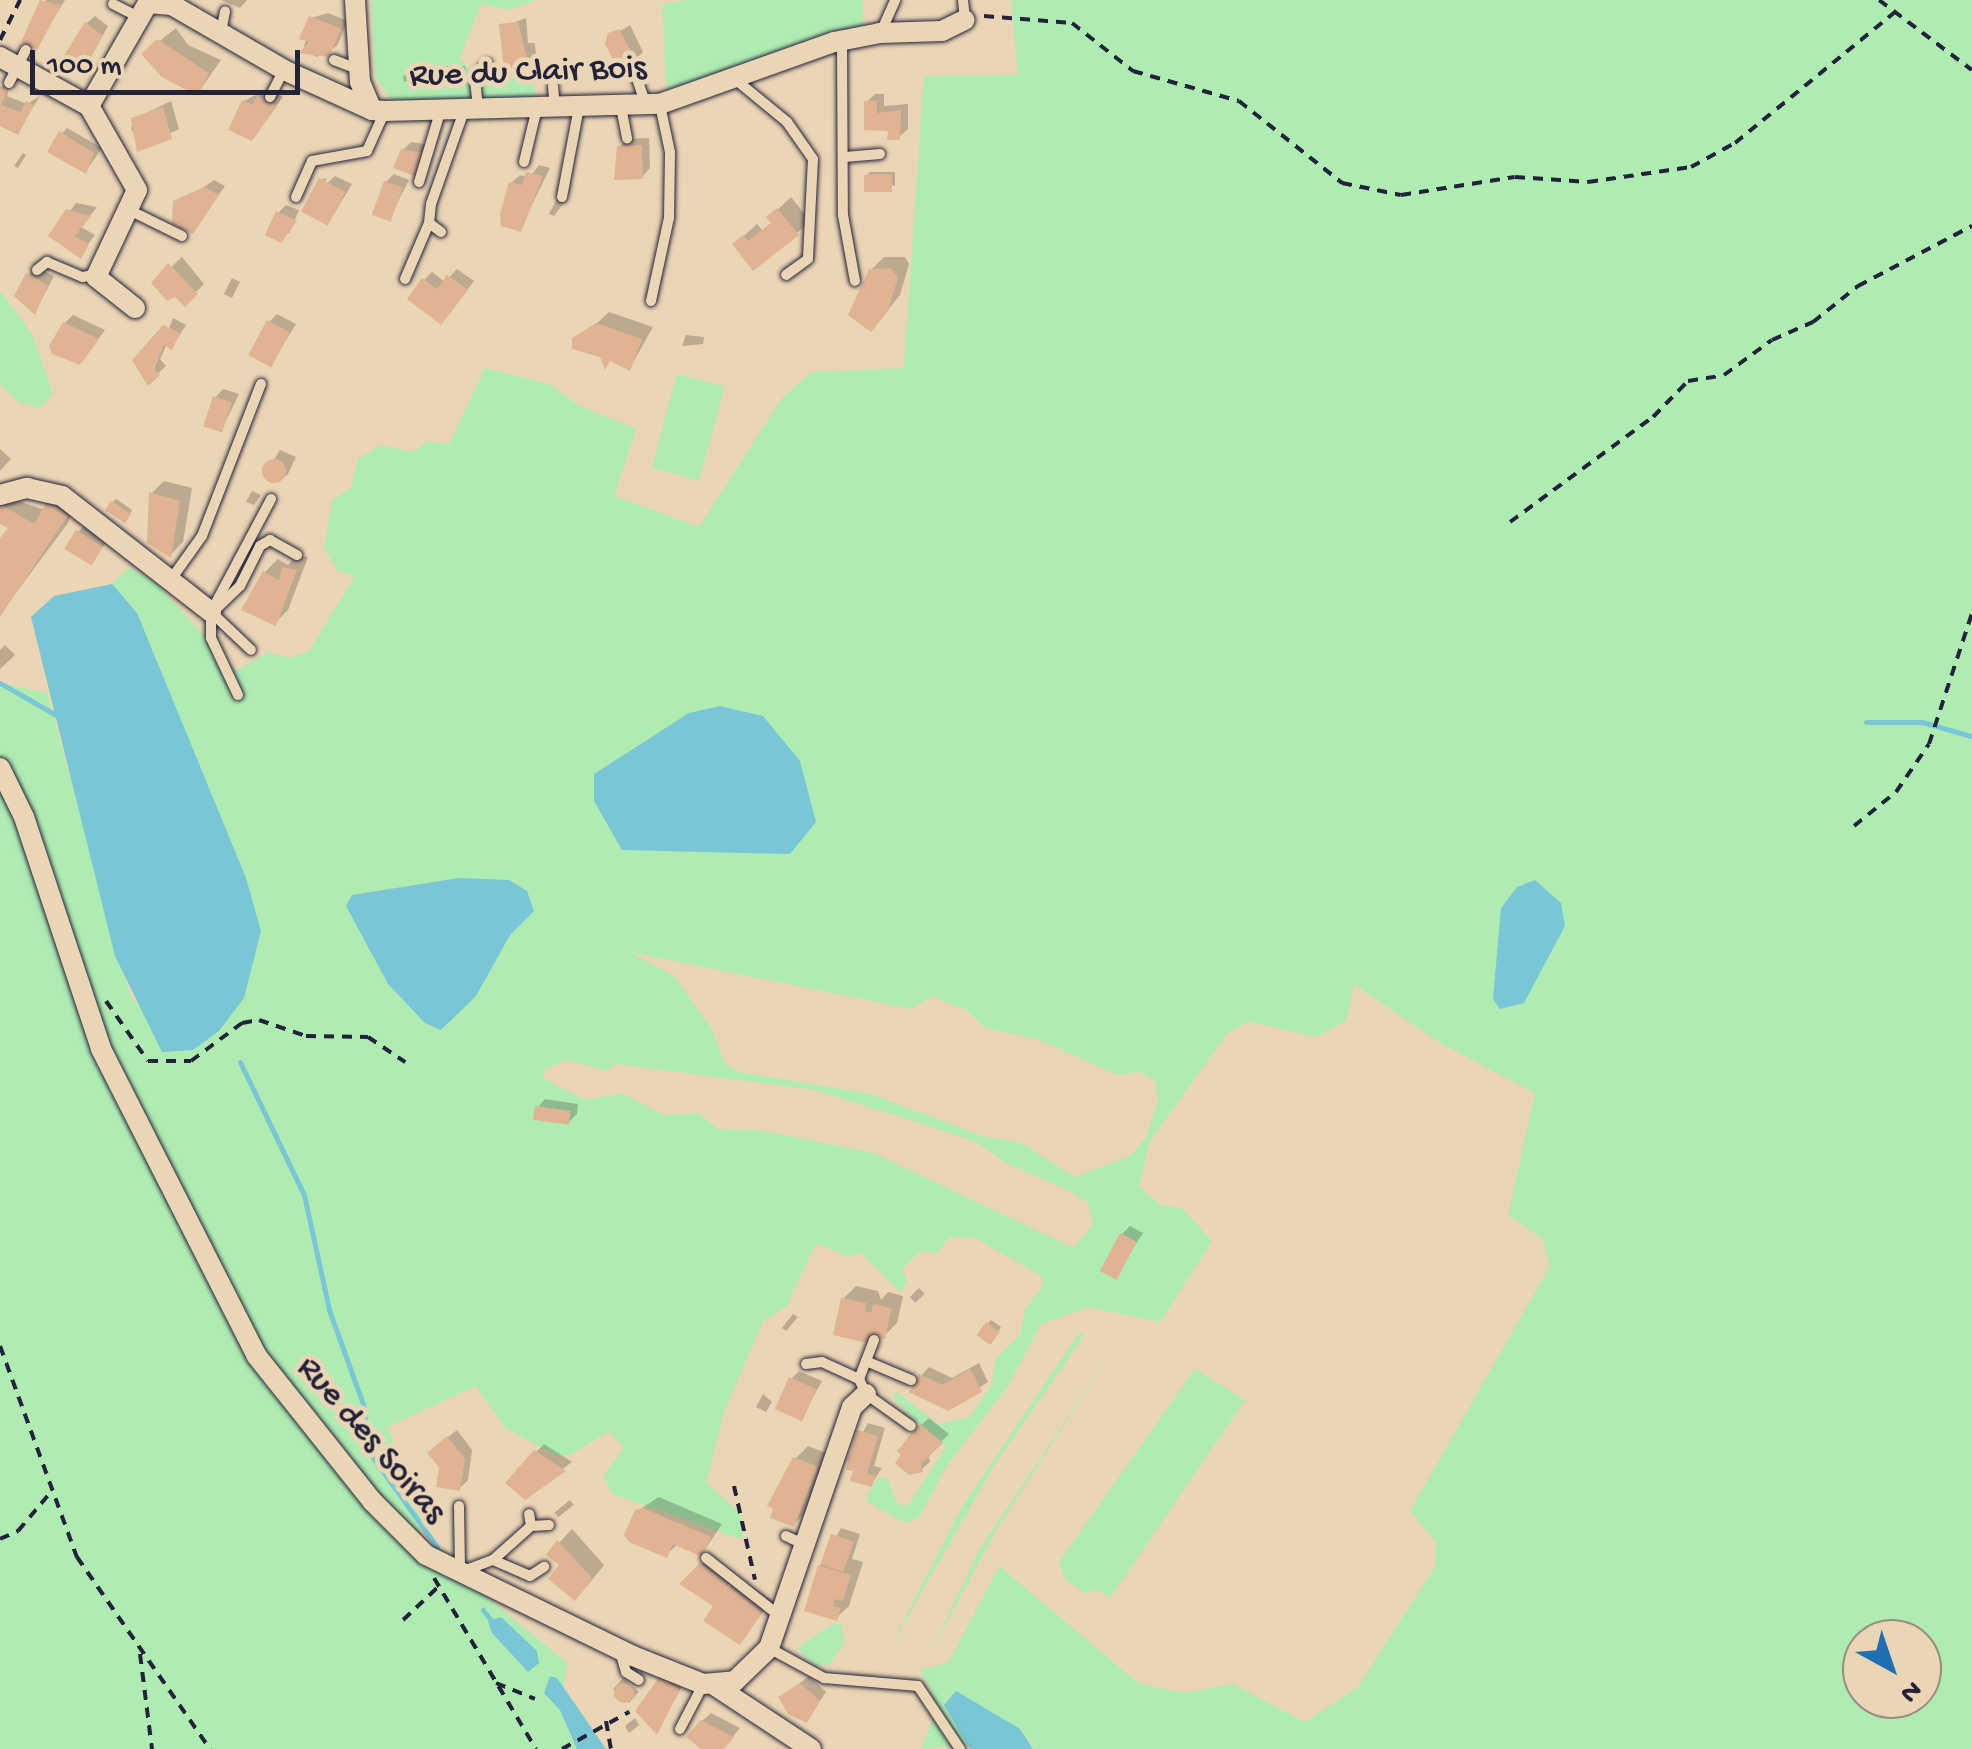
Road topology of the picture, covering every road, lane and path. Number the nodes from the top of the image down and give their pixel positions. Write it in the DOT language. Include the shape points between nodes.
graph roads {
  1 [pos="20,0"];
  2 [pos="355,0"];
  3 [pos="895,0"];
  4 [pos="1879,0"];
  5 [pos="113,4"];
  6 [pos="141,8"];
  7 [pos="964,10"];
  8 [pos="226,11"];
  9 [pos="1896,12"];
  10 [pos="220,33"];
  11 [pos="880,33"];
  12 [pos="842,40"];
  13 [pos="0,41"];
  14 [pos="334,60"];
  15 [pos="13,64"];
  16 [pos="487,64"];
  17 [pos="358,69"];
  18 [pos="284,70"];
  19 [pos="634,70"];
  20 [pos="1972,70"];
  21 [pos="736,80"];
  22 [pos="552,86"];
  23 [pos="270,97"];
  24 [pos="653,105"];
  25 [pos="89,106"];
  26 [pos="621,107"];
  27 [pos="442,108"];
  28 [pos="472,108"];
  29 [pos="546,108"];
  30 [pos="579,108"];
  31 [pos="378,111"];
  32 [pos="627,138"];
  33 [pos="880,154"];
  34 [pos="845,157"];
  35 [pos="524,162"];
  36 [pos="419,182"];
  37 [pos="296,197"];
  38 [pos="562,197"];
  39 [pos="129,210"];
  40 [pos="428,223"];
  41 [pos="1972,226"];
  42 [pos="441,232"];
  43 [pos="182,236"];
  44 [pos="37,270"];
  45 [pos="96,274"];
  46 [pos="786,275"];
  47 [pos="405,278"];
  48 [pos="854,281"];
  49 [pos="651,302"];
  50 [pos="135,308"];
  51 [pos="261,384"];
  52 [pos="0,495"];
  53 [pos="271,499"];
  54 [pos="1510,522"];
  55 [pos="297,554"];
  56 [pos="172,578"];
  57 [pos="211,612"];
  58 [pos="1972,613"];
  59 [pos="251,650"];
  60 [pos="238,695"];
  61 [pos="0,768"];
  62 [pos="1854,826"];
  63 [pos="104,997"];
  64 [pos="405,1062"];
  65 [pos="874,1340"];
  66 [pos="0,1346"];
  67 [pos="866,1361"];
  68 [pos="806,1364"];
  69 [pos="911,1380"];
  70 [pos="862,1387"];
  71 [pos="911,1426"];
  72 [pos="734,1486"];
  73 [pos="50,1493"];
  74 [pos="459,1506"];
  75 [pos="549,1525"];
  76 [pos="786,1536"];
  77 [pos="0,1540"];
  78 [pos="806,1546"];
  79 [pos="426,1555"];
  80 [pos="706,1558"];
  81 [pos="493,1560"];
  82 [pos="544,1566"];
  83 [pos="460,1572"];
  84 [pos="437,1588"];
  85 [pos="756,1600"];
  86 [pos="782,1618"];
  87 [pos="404,1620"];
  88 [pos="770,1648"];
  89 [pos="140,1649"];
  90 [pos="620,1650"];
  91 [pos="639,1680"];
  92 [pos="496,1683"];
  93 [pos="709,1684"];
  94 [pos="536,1698"];
  95 [pos="629,1712"];
  96 [pos="606,1721"];
  97 [pos="680,1729"];
  98 [pos="610,1747"];
  99 [pos="152,1749"];
  100 [pos="210,1749"];
  101 [pos="536,1749"];
  102 [pos="562,1749"];
  103 [pos="811,1749"];
  104 [pos="960,1749"];
  1 -- 13 [label="path"];
  2 -- 17 [label="street, Rue du Clair Bois"];
  3 -- 11 [label="lane"];
  4 -- 9 [label="path"];
  5 -- 6 [label="lane"];
  6 -- 10 [label="street" via="158,1 172,5"];
  6 -- 25 [label="street"];
  7 -- 9 [label="path" via="1072,23 1133,71 1239,102 1342,183 1401,195 1489,181 1624,180 1691,167 1735,142"];
  7 -- 11 [label="street, Rue du Clair Bois" via="942,32"];
  8 -- 10 [label="lane"];
  9 -- 20 [label="path"];
  10 -- 18 [label="street"];
  11 -- 12 [label="street, Rue du Clair Bois"];
  12 -- 21 [label="street, Rue du Clair Bois"];
  12 -- 34 [label="lane"];
  14 -- 17 [label="lane"];
  15 -- 25 [label="street"];
  16 -- 28 [label="lane" via="475,76"];
  17 -- 31 [label="street, Rue du Clair Bois"];
  18 -- 23 [label="lane"];
  18 -- 31 [label="street"];
  19 -- 24 [label="lane"];
  21 -- 24 [label="street, Rue du Clair Bois"];
  21 -- 46 [label="lane" via="788,122 814,159 808,258"];
  22 -- 29 [label="lane"];
  24 -- 26 [label="street, Rue du Clair Bois"];
  24 -- 49 [label="lane" via="670,152 669,218"];
  25 -- 39 [label="street" via="136,180"];
  26 -- 30 [label="street, Rue du Clair Bois"];
  26 -- 32 [label="lane"];
  27 -- 28 [label="street, Rue du Clair Bois"];
  27 -- 31 [label="street, Rue du Clair Bois"];
  27 -- 36 [label="lane"];
  28 -- 29 [label="street, Rue du Clair Bois"];
  28 -- 40 [label="lane"];
  29 -- 30 [label="street, Rue du Clair Bois"];
  29 -- 35 [label="lane"];
  30 -- 38 [label="lane"];
  31 -- 37 [label="lane" via="366,151 312,161"];
  33 -- 34 [label="lane"];
  34 -- 48 [label="lane" via="845,245"];
  39 -- 43 [label="lane"];
  39 -- 45 [label="street"];
  40 -- 42 [label="lane"];
  40 -- 47 [label="lane"];
  41 -- 54 [label="path" via="1858,286 1814,322 1772,340 1724,375 1688,381 1652,417"];
  44 -- 45 [label="lane" via="47,262 83,277"];
  45 -- 50 [label="street" via="102,286"];
  51 -- 56 [label="lane" via="202,536"];
  52 -- 56 [label="street" via="27,488 62,496"];
  53 -- 57 [label="lane"];
  55 -- 57 [label="lane" via="270,540 260,546 240,586"];
  56 -- 57 [label="street"];
  57 -- 59 [label="lane"];
  57 -- 60 [label="lane" via="210,638"];
  58 -- 62 [label="path" via="1930,744 1896,792"];
  61 -- 79 [label="street, Rue des Soiras" via="24,817 101,1049 256,1355 350,1475"];
  63 -- 64 [label="path" via="148,1061 191,1061 242,1023 259,1020 306,1036 368,1037"];
  65 -- 67 [label="lane"];
  66 -- 73 [label="path"];
  67 -- 69 [label="lane"];
  67 -- 70 [label="lane"];
  68 -- 70 [label="lane" via="822,1362"];
  70 -- 71 [label="lane"];
  70 -- 78 [label="street"];
  72 -- 85 [label="path" via="752,1546"];
  73 -- 77 [label="path" via="18,1531"];
  73 -- 89 [label="path" via="77,1557"];
  74 -- 83 [label="lane"];
  75 -- 81 [label="lane" via="530,1520"];
  76 -- 78 [label="lane"];
  78 -- 86 [label="street"];
  79 -- 83 [label="street, Rue des Soiras"];
  79 -- 84 [label="path"];
  80 -- 85 [label="lane" via="738,1578"];
  81 -- 82 [label="lane" via="530,1576"];
  81 -- 83 [label="lane"];
  83 -- 90 [label="street, Rue des Soiras"];
  84 -- 87 [label="path"];
  84 -- 92 [label="path"];
  85 -- 86 [label="lane"];
  86 -- 88 [label="street"];
  88 -- 93 [label="street" via="746,1674"];
  88 -- 104 [label="lane" via="824,1678 918,1686"];
  89 -- 99 [label="path"];
  89 -- 100 [label="path"];
  90 -- 91 [label="lane" via="626,1672"];
  90 -- 93 [label="street, Rue des Soiras"];
  92 -- 94 [label="path"];
  92 -- 101 [label="path"];
  93 -- 97 [label="lane"];
  93 -- 103 [label="street, Rue des Soiras"];
  95 -- 96 [label="path"];
  96 -- 98 [label="path"];
  96 -- 102 [label="path"];
}
